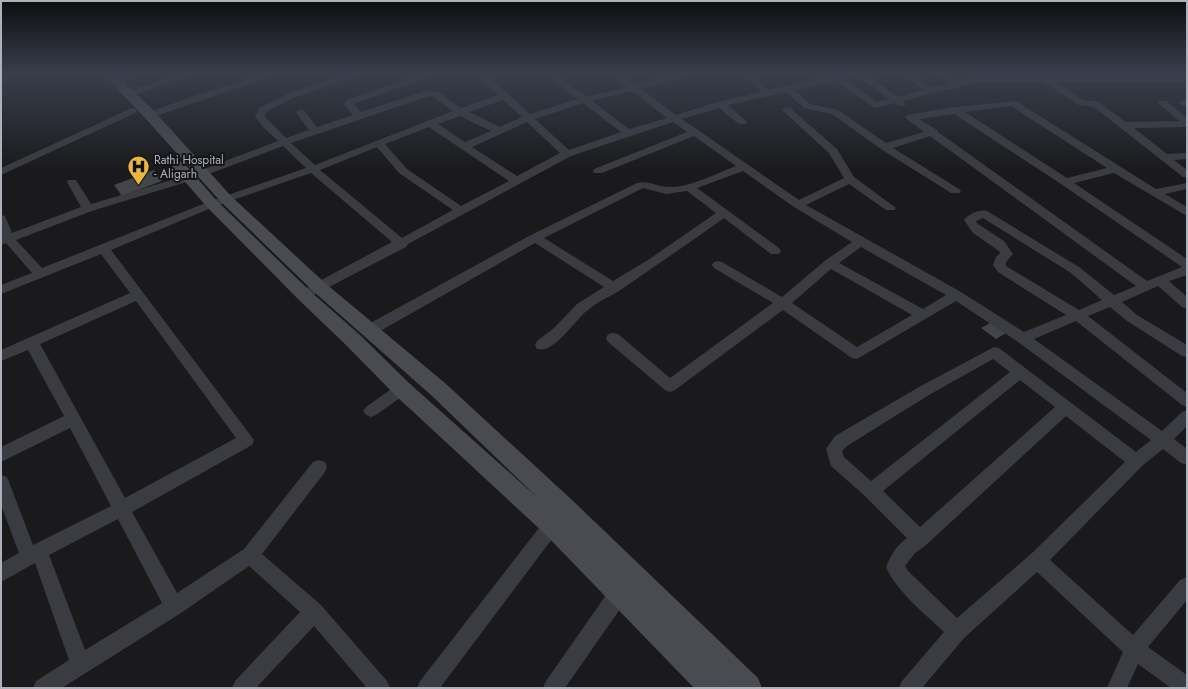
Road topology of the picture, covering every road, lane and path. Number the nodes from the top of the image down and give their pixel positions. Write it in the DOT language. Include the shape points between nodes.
graph roads {
  1 [pos="143,106"];
  2 [pos="270,106"];
  3 [pos="349,106"];
  4 [pos="389,106"];
  5 [pos="452,106"];
  6 [pos="476,106"];
  7 [pos="516,106"];
  8 [pos="565,106"];
  9 [pos="592,106"];
  10 [pos="657,106"];
  11 [pos="714,106"];
  12 [pos="724,106"];
  13 [pos="808,106"];
  14 [pos="902,106"];
  15 [pos="983,106"];
  16 [pos="1019,106"];
  17 [pos="1099,106"];
  18 [pos="1167,106"];
  19 [pos="137,107"];
  20 [pos="787,110"];
  21 [pos="955,110"];
  22 [pos="300,112"];
  23 [pos="460,112"];
  24 [pos="359,116"];
  25 [pos="910,117"];
  26 [pos="528,118"];
  27 [pos="674,118"];
  28 [pos="742,122"];
  29 [pos="430,123"];
  30 [pos="1187,124"];
  31 [pos="1124,125"];
  32 [pos="315,131"];
  33 [pos="500,131"];
  34 [pos="696,132"];
  35 [pos="933,132"];
  36 [pos="628,133"];
  37 [pos="284,142"];
  38 [pos="379,143"];
  39 [pos="464,146"];
  40 [pos="884,147"];
  41 [pos="567,154"];
  42 [pos="1164,156"];
  43 [pos="1187,156"];
  44 [pos="744,167"];
  45 [pos="313,169"];
  46 [pos="1116,169"];
  47 [pos="598,171"];
  48 [pos="1,172"];
  49 [pos="196,175"];
  50 [pos="1187,175"];
  51 [pos="850,179"];
  52 [pos="517,181"];
  53 [pos="72,182"];
  54 [pos="1065,182"];
  55 [pos="1187,186"];
  56 [pos="689,187"];
  57 [pos="955,191"];
  58 [pos="1156,192"];
  59 [pos="219,202"];
  60 [pos="798,205"];
  61 [pos="890,208"];
  62 [pos="88,209"];
  63 [pos="461,211"];
  64 [pos="1187,212"];
  65 [pos="724,213"];
  66 [pos="1,219"];
  67 [pos="535,238"];
  68 [pos="5,240"];
  69 [pos="860,242"];
  70 [pos="402,244"];
  71 [pos="104,249"];
  72 [pos="775,250"];
  73 [pos="830,263"];
  74 [pos="718,265"];
  75 [pos="1187,265"];
  76 [pos="1187,270"];
  77 [pos="40,274"];
  78 [pos="1159,280"];
  79 [pos="1146,287"];
  80 [pos="614,288"];
  81 [pos="1,290"];
  82 [pos="311,291"];
  83 [pos="137,295"];
  84 [pos="956,295"];
  85 [pos="1110,301"];
  86 [pos="783,303"];
  87 [pos="1187,304"];
  88 [pos="922,314"];
  89 [pos="1077,315"];
  90 [pos="370,330"];
  91 [pos="613,338"];
  92 [pos="1022,338"];
  93 [pos="32,343"];
  94 [pos="542,346"];
  95 [pos="1187,352"];
  96 [pos="1,356"];
  97 [pos="1020,372"];
  98 [pos="402,389"];
  99 [pos="1187,401"];
  100 [pos="1066,407"];
  101 [pos="371,411"];
  102 [pos="1187,416"];
  103 [pos="72,419"];
  104 [pos="1164,440"];
  105 [pos="1,455"];
  106 [pos="1187,458"];
  107 [pos="1136,462"];
  108 [pos="319,467"];
  109 [pos="1,482"];
  110 [pos="871,491"];
  111 [pos="121,509"];
  112 [pos="552,525"];
  113 [pos="920,539"];
  114 [pos="34,554"];
  115 [pos="250,555"];
  116 [pos="1037,560"];
  117 [pos="1,573"];
  118 [pos="1187,586"];
  119 [pos="620,592"];
  120 [pos="174,606"];
  121 [pos="314,612"];
  122 [pos="957,631"];
  123 [pos="1134,649"];
  124 [pos="81,664"];
  125 [pos="43,688"];
  126 [pos="242,688"];
  127 [pos="380,688"];
  128 [pos="427,688"];
  129 [pos="553,688"];
  130 [pos="713,688"];
  131 [pos="748,688"];
  132 [pos="909,688"];
  133 [pos="1116,688"];
  134 [pos="1187,688"];
  1 -- 19 [label="street"];
  2 -- 37 [label="street" via="262,110 261,119"];
  3 -- 24 [label="street"];
  4 -- 24 [label="street"];
  5 -- 23 [label="street"];
  6 -- 23 [label="street"];
  7 -- 26 [label="street"];
  8 -- 26 [label="street"];
  9 -- 36 [label="street"];
  10 -- 27 [label="street"];
  11 -- 27 [label="street"];
  12 -- 28 [label="street"];
  13 -- 40 [label="street" via="835,112"];
  14 -- 25 [label="street"];
  15 -- 21 [label="street"];
  16 -- 46 [label="street"];
  17 -- 31 [label="street"];
  18 -- 30 [label="street"];
  19 -- 48 [label="street"];
  19 -- 49 [label="street"];
  20 -- 51 [label="street" via="833,151"];
  21 -- 25 [label="street"];
  21 -- 54 [label="street"];
  22 -- 32 [label="street"];
  23 -- 29 [label="street"];
  23 -- 33 [label="street"];
  24 -- 32 [label="street"];
  25 -- 35 [label="street"];
  26 -- 33 [label="street"];
  26 -- 41 [label="street"];
  27 -- 34 [label="street"];
  27 -- 36 [label="street"];
  29 -- 38 [label="street"];
  29 -- 39 [label="street"];
  30 -- 31 [label="street"];
  31 -- 42 [label="street"];
  32 -- 37 [label="street"];
  33 -- 39 [label="street"];
  34 -- 44 [label="street"];
  34 -- 47 [label="street"];
  35 -- 40 [label="street"];
  35 -- 79 [label="street"];
  36 -- 41 [label="street"];
  37 -- 45 [label="street"];
  37 -- 49 [label="street"];
  38 -- 45 [label="street"];
  38 -- 63 [label="street" via="403,171"];
  39 -- 52 [label="street"];
  40 -- 57 [label="street"];
  41 -- 52 [label="street"];
  42 -- 43 [label="street"];
  42 -- 50 [label="street"];
  44 -- 56 [label="street"];
  44 -- 60 [label="street"];
  45 -- 59 [label="street"];
  45 -- 70 [label="street"];
  46 -- 54 [label="street"];
  46 -- 58 [label="street"];
  49 -- 59 [label="street"];
  49 -- 62 [label="street"];
  51 -- 60 [label="street"];
  51 -- 61 [label="street"];
  52 -- 63 [label="street"];
  53 -- 62 [label="street"];
  54 -- 75 [label="street"];
  55 -- 58 [label="street"];
  56 -- 65 [label="street"];
  56 -- 67 [label="street" via="670,191 641,185"];
  58 -- 64 [label="street"];
  59 -- 71 [label="street"];
  59 -- 82 [label="street"];
  60 -- 69 [label="street"];
  62 -- 68 [label="street"];
  63 -- 70 [label="street"];
  65 -- 72 [label="street"];
  65 -- 80 [label="street"];
  66 -- 68 [label="street"];
  67 -- 80 [label="street"];
  67 -- 90 [label="street"];
  68 -- 77 [label="street"];
  69 -- 73 [label="street"];
  69 -- 84 [label="street"];
  70 -- 82 [label="street"];
  71 -- 77 [label="street"];
  71 -- 83 [label="street"];
  73 -- 86 [label="street"];
  73 -- 88 [label="street"];
  74 -- 86 [label="street"];
  76 -- 78 [label="street"];
  77 -- 81 [label="street"];
  78 -- 79 [label="street"];
  78 -- 87 [label="street"];
  79 -- 85 [label="street"];
  80 -- 94 [label="street" via="582,307"];
  82 -- 90 [label="street"];
  82 -- 98 [label="street" via="353,340"];
  83 -- 93 [label="street"];
  83 -- 111 [label="street" via="246,440"];
  84 -- 88 [label="street"];
  84 -- 92 [label="street"];
  85 -- 89 [label="street"];
  85 -- 89 [label="street" via="1075,270 983,213 970,220 979,231 1005,248 1007,254 1000,260 999,265 1002,270"];
  85 -- 95 [label="street" via="1132,318"];
  86 -- 88 [label="street" via="857,354"];
  86 -- 91 [label="street" via="670,386"];
  89 -- 92 [label="street"];
  89 -- 99 [label="street"];
  90 -- 131 [label="street" via="438,389 558,502"];
  92 -- 104 [label="street"];
  93 -- 96 [label="street"];
  93 -- 103 [label="street"];
  97 -- 100 [label="street"];
  97 -- 110 [label="street"];
  97 -- 110 [label="street" via="994,352 842,441 834,449 837,461"];
  98 -- 101 [label="street"];
  98 -- 112 [label="street"];
  100 -- 107 [label="street"];
  100 -- 113 [label="street"];
  102 -- 104 [label="street"];
  103 -- 105 [label="street"];
  103 -- 111 [label="street"];
  104 -- 106 [label="street"];
  104 -- 107 [label="street"];
  107 -- 116 [label="street"];
  108 -- 115 [label="street"];
  109 -- 114 [label="street"];
  110 -- 113 [label="street"];
  111 -- 114 [label="street"];
  111 -- 120 [label="street"];
  112 -- 119 [label="street"];
  112 -- 128 [label="street"];
  113 -- 122 [label="street" via="908,546 895,567 901,578"];
  114 -- 117 [label="street"];
  114 -- 124 [label="street"];
  115 -- 120 [label="street"];
  115 -- 121 [label="street"];
  116 -- 122 [label="street"];
  116 -- 123 [label="street"];
  118 -- 123 [label="street"];
  119 -- 129 [label="street"];
  119 -- 130 [label="street"];
  120 -- 124 [label="street"];
  121 -- 126 [label="street"];
  121 -- 127 [label="street"];
  122 -- 132 [label="street"];
  123 -- 133 [label="street"];
  123 -- 134 [label="street"];
  124 -- 125 [label="street"];
}
